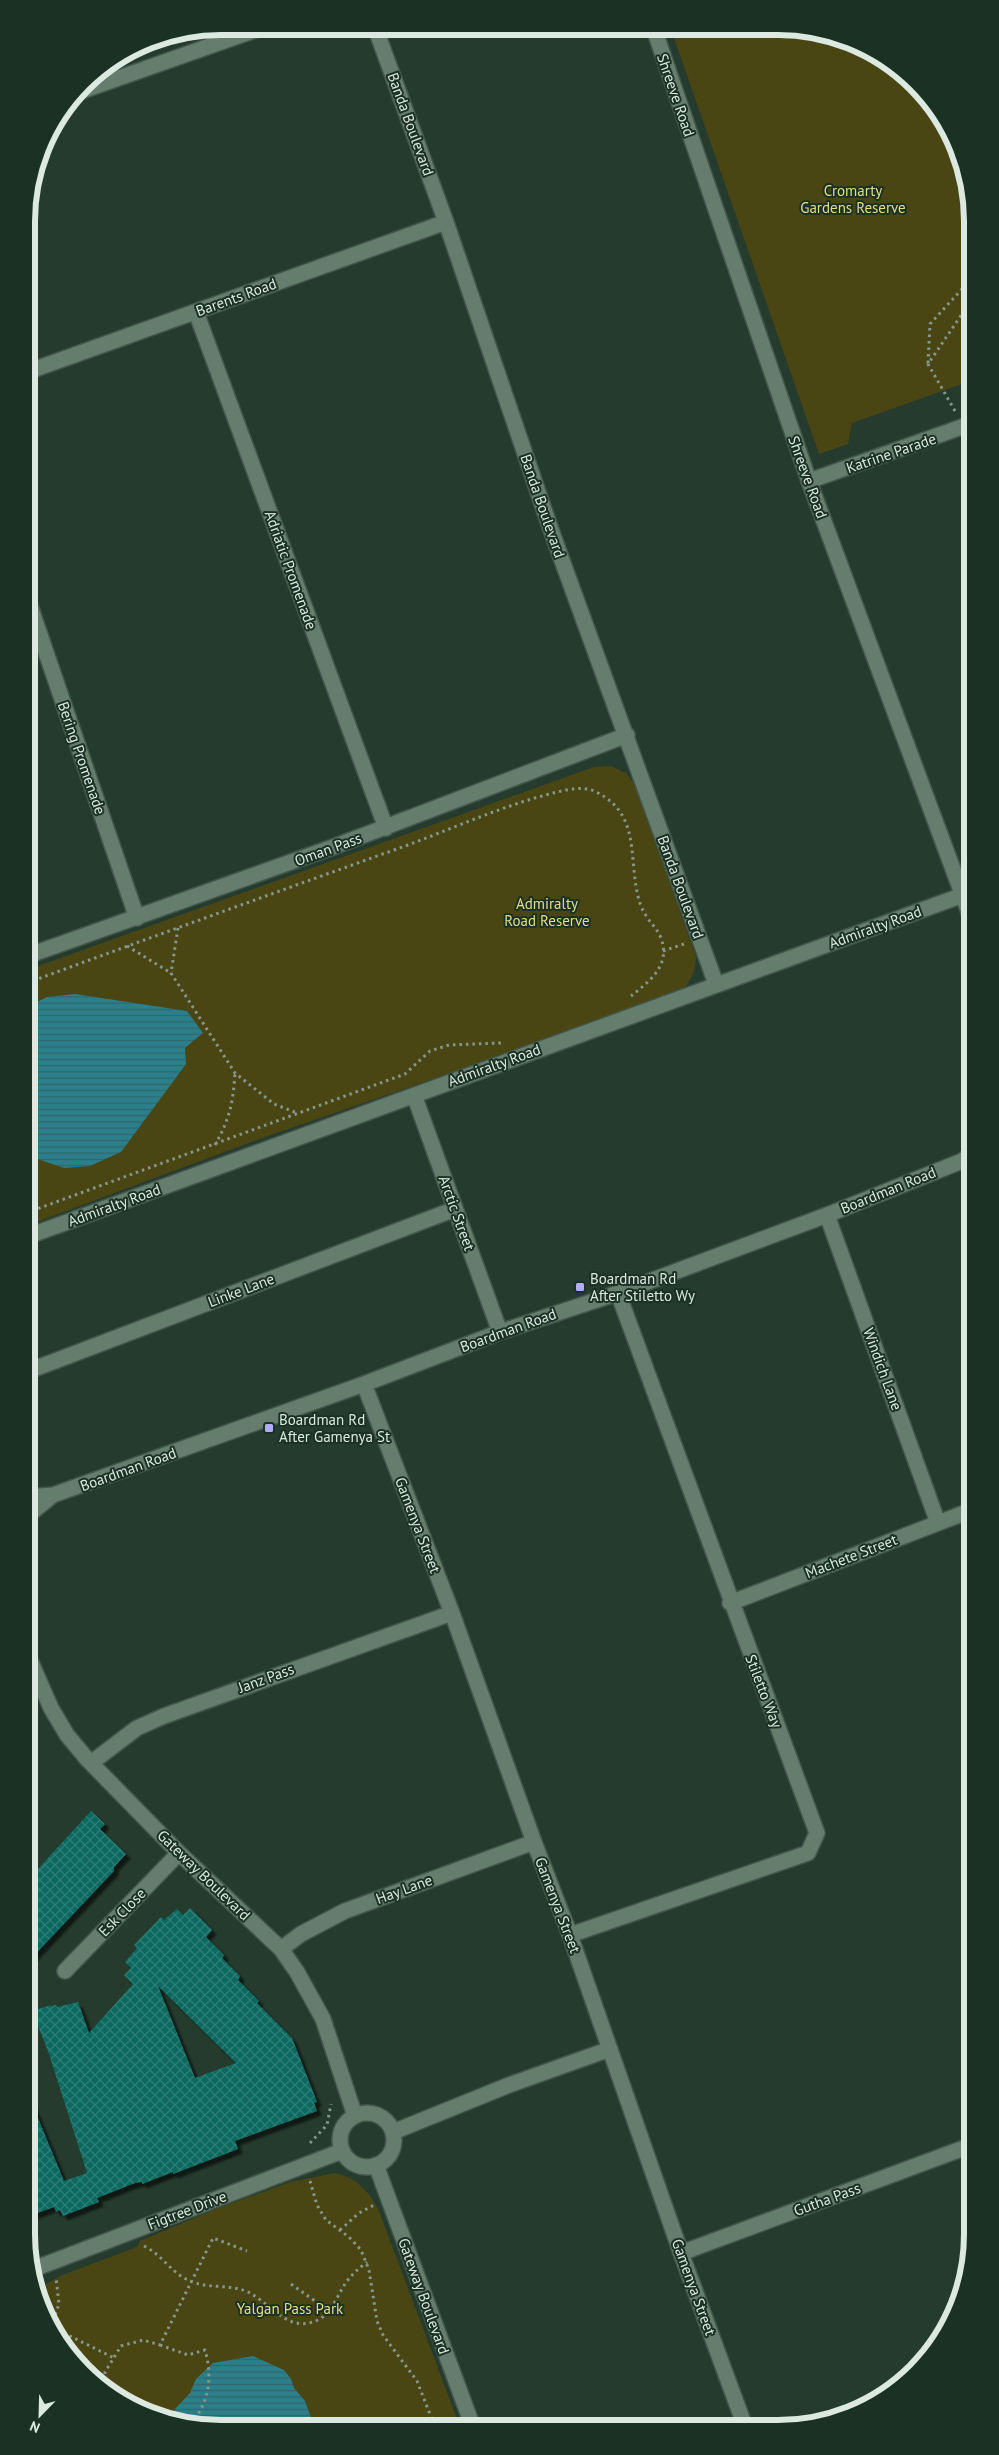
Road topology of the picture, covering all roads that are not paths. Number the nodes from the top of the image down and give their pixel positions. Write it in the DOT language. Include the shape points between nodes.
graph roads {
  1 [pos="239,35"];
  2 [pos="378,35"];
  3 [pos="656,35"];
  4 [pos="110,71"];
  5 [pos="113,80"];
  6 [pos="90,88"];
  7 [pos="446,222"];
  8 [pos="196,312"];
  9 [pos="35,369"];
  10 [pos="964,426"];
  11 [pos="809,481"];
  12 [pos="35,620"];
  13 [pos="627,735"];
  14 [pos="386,828"];
  15 [pos="963,895"];
  16 [pos="137,918"];
  17 [pos="35,953"];
  18 [pos="716,984"];
  19 [pos="414,1094"];
  20 [pos="964,1160"];
  21 [pos="455,1209"];
  22 [pos="827,1215"];
  23 [pos="35,1234"];
  24 [pos="618,1293"];
  25 [pos="500,1332"];
  26 [pos="35,1369"];
  27 [pos="364,1384"];
  28 [pos="53,1495"];
  29 [pos="35,1496"];
  30 [pos="35,1510"];
  31 [pos="964,1513"];
  32 [pos="938,1523"];
  33 [pos="730,1603"];
  34 [pos="452,1613"];
  35 [pos="35,1671"];
  36 [pos="91,1763"];
  37 [pos="534,1842"];
  38 [pos="179,1853"];
  39 [pos="570,1935"];
  40 [pos="281,1949"];
  41 [pos="65,1971"];
  42 [pos="610,2049"];
  43 [pos="355,2116"];
  44 [pos="393,2132"];
  45 [pos="964,2148"];
  46 [pos="342,2151"];
  47 [pos="376,2165"];
  48 [pos="681,2253"];
  49 [pos="39,2267"];
  50 [pos="470,2420"];
  51 [pos="743,2420"];
  1 -- 5 [label="street"];
  2 -- 7 [label="street, Banda Boulevard"];
  3 -- 11 [label="street, Shreeve Road"];
  4 -- 5 [label="street"];
  5 -- 6 [label="street"];
  7 -- 8 [label="street, Barents Road"];
  7 -- 13 [label="street, Banda Boulevard" via="551,530"];
  8 -- 9 [label="street, Barents Road"];
  8 -- 14 [label="street, Adriatic Promenade"];
  10 -- 11 [label="street, Katrine Parade"];
  11 -- 15 [label="street, Shreeve Road"];
  12 -- 16 [label="street, Bering Promenade"];
  13 -- 14 [label="street, Oman Pass"];
  13 -- 18 [label="street, Banda Boulevard"];
  14 -- 16 [label="street, Oman Pass"];
  15 -- 18 [label="street, Admiralty Road"];
  16 -- 17 [label="street, Oman Pass"];
  18 -- 19 [label="street, Admiralty Road"];
  19 -- 21 [label="street, Arctic Street"];
  19 -- 23 [label="street, Admiralty Road"];
  20 -- 22 [label="street, Boardman Road"];
  21 -- 25 [label="street, Arctic Street"];
  21 -- 26 [label="street, Linke Lane"];
  22 -- 24 [label="street, Boardman Road"];
  22 -- 32 [label="street, Windich Lane"];
  24 -- 25 [label="street, Boardman Road"];
  24 -- 33 [label="street, Stiletto Way"];
  25 -- 27 [label="street, Boardman Road"];
  27 -- 28 [label="street, Boardman Road"];
  27 -- 34 [label="street, Gamenya Street"];
  28 -- 29 [label="street, Boardman Road"];
  28 -- 30 [label="street, Boardman Road"];
  31 -- 32 [label="street, Machete Street"];
  32 -- 33 [label="street, Machete Street"];
  33 -- 39 [label="street, Stiletto Way" via="817,1833 808,1853"];
  34 -- 36 [label="street, Janz Pass" via="164,1716 136,1728"];
  34 -- 37 [label="street, Gamenya Street"];
  35 -- 36 [label="street, Gateway Boulevard" via="67,1735"];
  36 -- 38 [label="street, Gateway Boulevard"];
  37 -- 39 [label="street, Gamenya Street"];
  37 -- 40 [label="street, Hay Lane" via="345,1911 300,1934"];
  38 -- 40 [label="street, Gateway Boulevard"];
  38 -- 41 [label="street, Esk Close"];
  39 -- 42 [label="street, Gamenya Street"];
  40 -- 43 [label="street, Gateway Boulevard" via="323,2019"];
  42 -- 44 [label="street"];
  42 -- 48 [label="street, Gamenya Street"];
  43 -- 44 [label="street" via="373,2114 382,2117"];
  43 -- 46 [label="street" via="343,2127 340,2135"];
  44 -- 47 [label="street" via="389,2155"];
  45 -- 48 [label="street, Gutha Pass"];
  46 -- 47 [label="street" via="360,2166"];
  46 -- 49 [label="street, Figtree Drive"];
  47 -- 50 [label="street, Gateway Boulevard"];
  48 -- 51 [label="street, Gamenya Street"];
}
